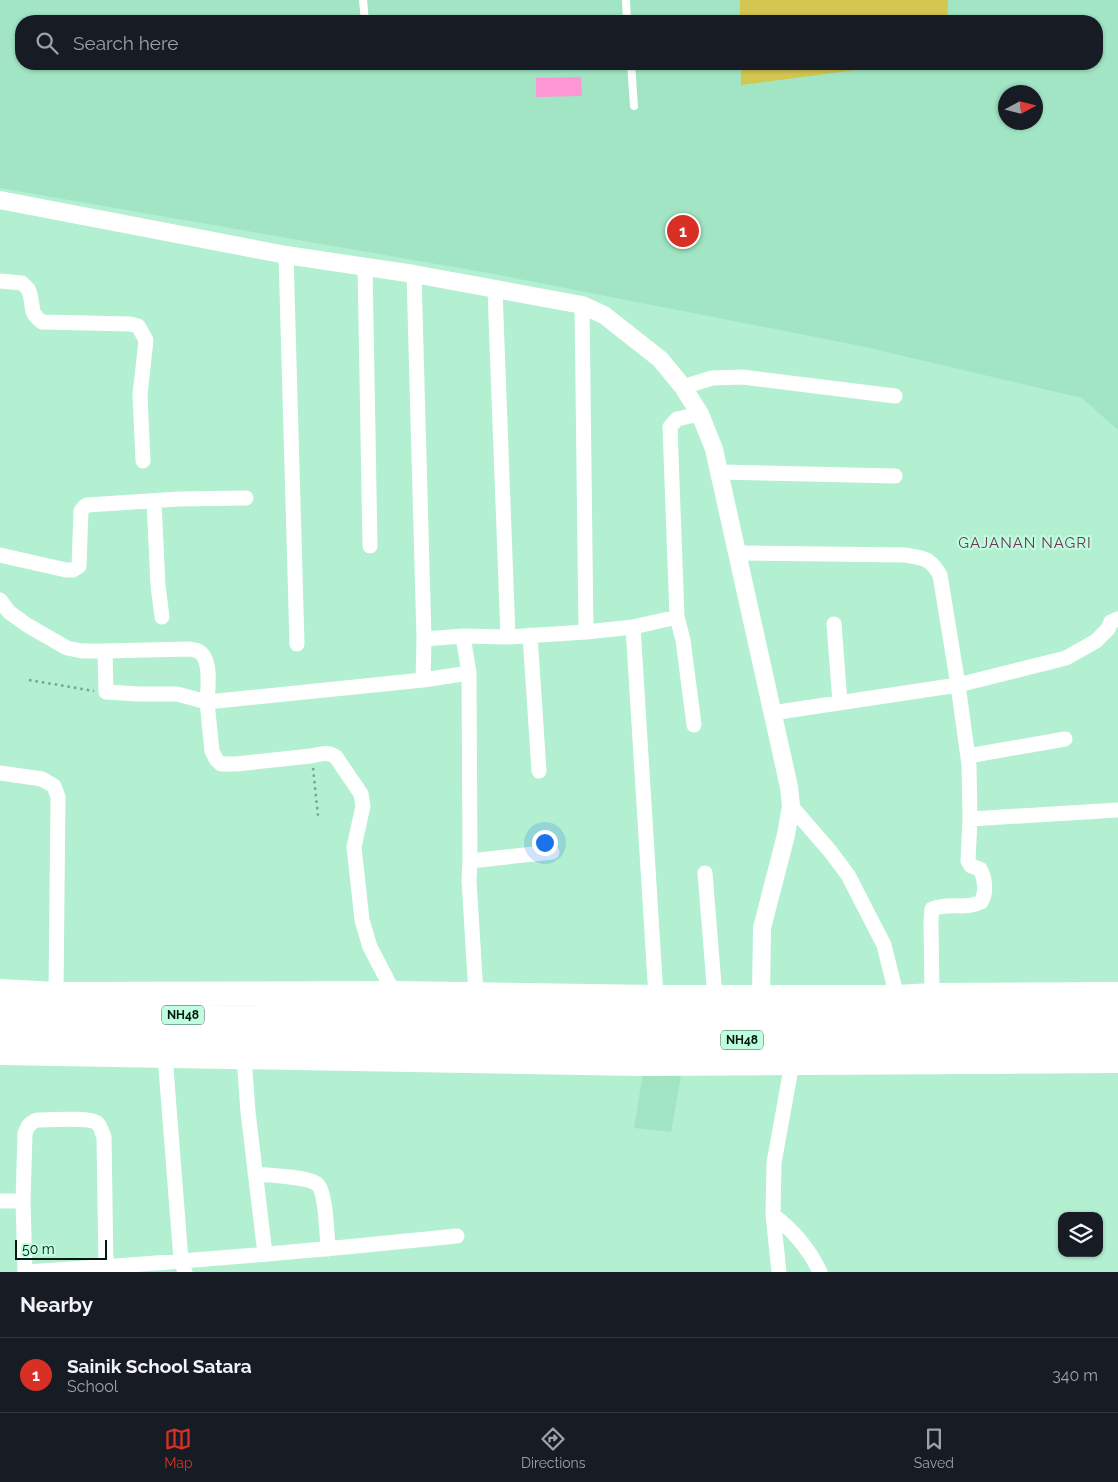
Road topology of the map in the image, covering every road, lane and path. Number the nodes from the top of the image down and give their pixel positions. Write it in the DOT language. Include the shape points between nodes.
graph roads {
  1 [pos="363,0"];
  2 [pos="626,0"];
  3 [pos="364,15"];
  4 [pos="627,15"];
  5 [pos="631,70"];
  6 [pos="634,106"];
  7 [pos="0,200"];
  8 [pos="286,255"];
  9 [pos="365,266"];
  10 [pos="414,274"];
  11 [pos="0,281"];
  12 [pos="495,290"];
  13 [pos="582,305"];
  14 [pos="683,387"];
  15 [pos="895,396"];
  16 [pos="700,414"];
  17 [pos="143,461"];
  18 [pos="719,472"];
  19 [pos="895,476"];
  20 [pos="246,498"];
  21 [pos="154,501"];
  22 [pos="370,546"];
  23 [pos="737,553"];
  24 [pos="0,555"];
  25 [pos="0,600"];
  26 [pos="677,617"];
  27 [pos="162,618"];
  28 [pos="1118,619"];
  29 [pos="834,624"];
  30 [pos="633,627"];
  31 [pos="586,632"];
  32 [pos="530,635"];
  33 [pos="463,636"];
  34 [pos="508,637"];
  35 [pos="424,639"];
  36 [pos="297,644"];
  37 [pos="106,651"];
  38 [pos="468,674"];
  39 [pos="29,680"];
  40 [pos="423,680"];
  41 [pos="958,685"];
  42 [pos="106,692"];
  43 [pos="207,702"];
  44 [pos="840,703"];
  45 [pos="772,713"];
  46 [pos="694,725"];
  47 [pos="1065,739"];
  48 [pos="311,756"];
  49 [pos="968,756"];
  50 [pos="539,771"];
  51 [pos="0,773"];
  52 [pos="791,806"];
  53 [pos="1118,810"];
  54 [pos="318,816"];
  55 [pos="970,819"];
  56 [pos="552,852"];
  57 [pos="470,861"];
  58 [pos="704,873"];
  59 [pos="0,991"];
  60 [pos="394,993"];
  61 [pos="56,994"];
  62 [pos="476,994"];
  63 [pos="1118,994"];
  64 [pos="932,995"];
  65 [pos="761,996"];
  66 [pos="656,997"];
  67 [pos="715,997"];
  68 [pos="897,997"];
  69 [pos="0,1012"];
  70 [pos="1118,1016"];
  71 [pos="367,1028"];
  72 [pos="0,1035"];
  73 [pos="1118,1037"];
  74 [pos="0,1053"];
  75 [pos="165,1056"];
  76 [pos="244,1057"];
  77 [pos="1118,1061"];
  78 [pos="792,1063"];
  79 [pos="255,1174"];
  80 [pos="0,1201"];
  81 [pos="23,1201"];
  82 [pos="773,1215"];
  83 [pos="457,1236"];
  84 [pos="328,1249"];
  85 [pos="265,1254"];
  86 [pos="183,1266"];
  87 [pos="106,1267"];
  88 [pos="157,1268"];
  89 [pos="25,1272"];
  90 [pos="779,1272"];
  91 [pos="820,1272"];
  1 -- 3 [label="lane"];
  2 -- 4 [label="lane"];
  5 -- 6 [label="lane"];
  7 -- 8 [label="street"];
  8 -- 9 [label="street"];
  8 -- 36 [label="street"];
  9 -- 10 [label="street"];
  9 -- 22 [label="street"];
  10 -- 12 [label="street"];
  10 -- 35 [label="street"];
  11 -- 17 [label="street" via="22,283 28,290 33,313 42,322 138,326 146,340 140,396"];
  12 -- 13 [label="street"];
  12 -- 34 [label="street"];
  13 -- 14 [label="street" via="604,315 660,359"];
  13 -- 31 [label="street"];
  14 -- 15 [label="street" via="712,378 742,377"];
  14 -- 16 [label="street"];
  16 -- 18 [label="street"];
  16 -- 26 [label="street" via="677,419 670,427"];
  18 -- 19 [label="street"];
  18 -- 23 [label="street"];
  20 -- 21 [label="street"];
  21 -- 24 [label="street" via="84,507 81,511 79,566 73,570"];
  21 -- 27 [label="street"];
  23 -- 41 [label="street" via="925,558 940,575"];
  23 -- 45 [label="street"];
  25 -- 37 [label="street" via="9,612 27,625 67,648"];
  26 -- 30 [label="street"];
  26 -- 46 [label="street"];
  28 -- 41 [label="street" via="1111,622 1096,641 1066,658"];
  29 -- 44 [label="street"];
  30 -- 31 [label="street"];
  30 -- 66 [label="street"];
  31 -- 32 [label="street"];
  32 -- 34 [label="street"];
  32 -- 50 [label="street"];
  33 -- 34 [label="street"];
  33 -- 35 [label="street"];
  33 -- 38 [label="street"];
  35 -- 40 [label="street"];
  37 -- 42 [label="street"];
  37 -- 43 [label="street" via="198,651 204,655 208,665"];
  38 -- 40 [label="street"];
  38 -- 57 [label="street"];
  39 -- 42 [label="path"];
  40 -- 43 [label="street"];
  41 -- 44 [label="street"];
  41 -- 49 [label="street"];
  42 -- 43 [label="street" via="177,694"];
  43 -- 48 [label="street" via="212,751 221,764"];
  44 -- 45 [label="street"];
  45 -- 52 [label="street"];
  47 -- 49 [label="street"];
  48 -- 54 [label="path"];
  48 -- 60 [label="street" via="331,753 362,794 364,806 354,847 362,920 370,947"];
  49 -- 55 [label="street"];
  51 -- 61 [label="street" via="42,779 54,786 58,797"];
  52 -- 65 [label="street" via="762,928"];
  52 -- 68 [label="street" via="848,875 884,945"];
  53 -- 55 [label="street"];
  55 -- 64 [label="street" via="968,861 983,874 985,894 975,905 940,905 932,909"];
  56 -- 57 [label="street"];
  57 -- 62 [label="street"];
  58 -- 67 [label="street"];
  59 -- 61 [label="highway"];
  60 -- 61 [label="highway"];
  60 -- 62 [label="highway"];
  62 -- 66 [label="highway"];
  63 -- 64 [label="highway"];
  64 -- 68 [label="highway"];
  65 -- 67 [label="highway"];
  65 -- 68 [label="highway"];
  66 -- 67 [label="highway"];
  69 -- 71 [label="highway, NH48"];
  70 -- 71 [label="highway, NH48" via="641,1020"];
  71 -- 72 [label="highway, NH48"];
  71 -- 73 [label="highway, NH48" via="651,1041"];
  74 -- 75 [label="highway"];
  75 -- 76 [label="highway"];
  75 -- 86 [label="street"];
  76 -- 78 [label="highway" via="641,1064"];
  76 -- 79 [label="street"];
  77 -- 78 [label="highway"];
  78 -- 82 [label="street" via="774,1163"];
  79 -- 84 [label="street" via="309,1180 318,1184 323,1195"];
  79 -- 85 [label="street"];
  80 -- 81 [label="street"];
  81 -- 87 [label="street" via="26,1134 31,1123 37,1120 89,1120 97,1123 104,1137"];
  81 -- 89 [label="street"];
  82 -- 90 [label="street"];
  82 -- 91 [label="street" via="788,1226"];
  83 -- 84 [label="street"];
  84 -- 85 [label="street"];
  85 -- 86 [label="street"];
  86 -- 88 [label="street"];
  87 -- 88 [label="street"];
  87 -- 89 [label="street"];
}
